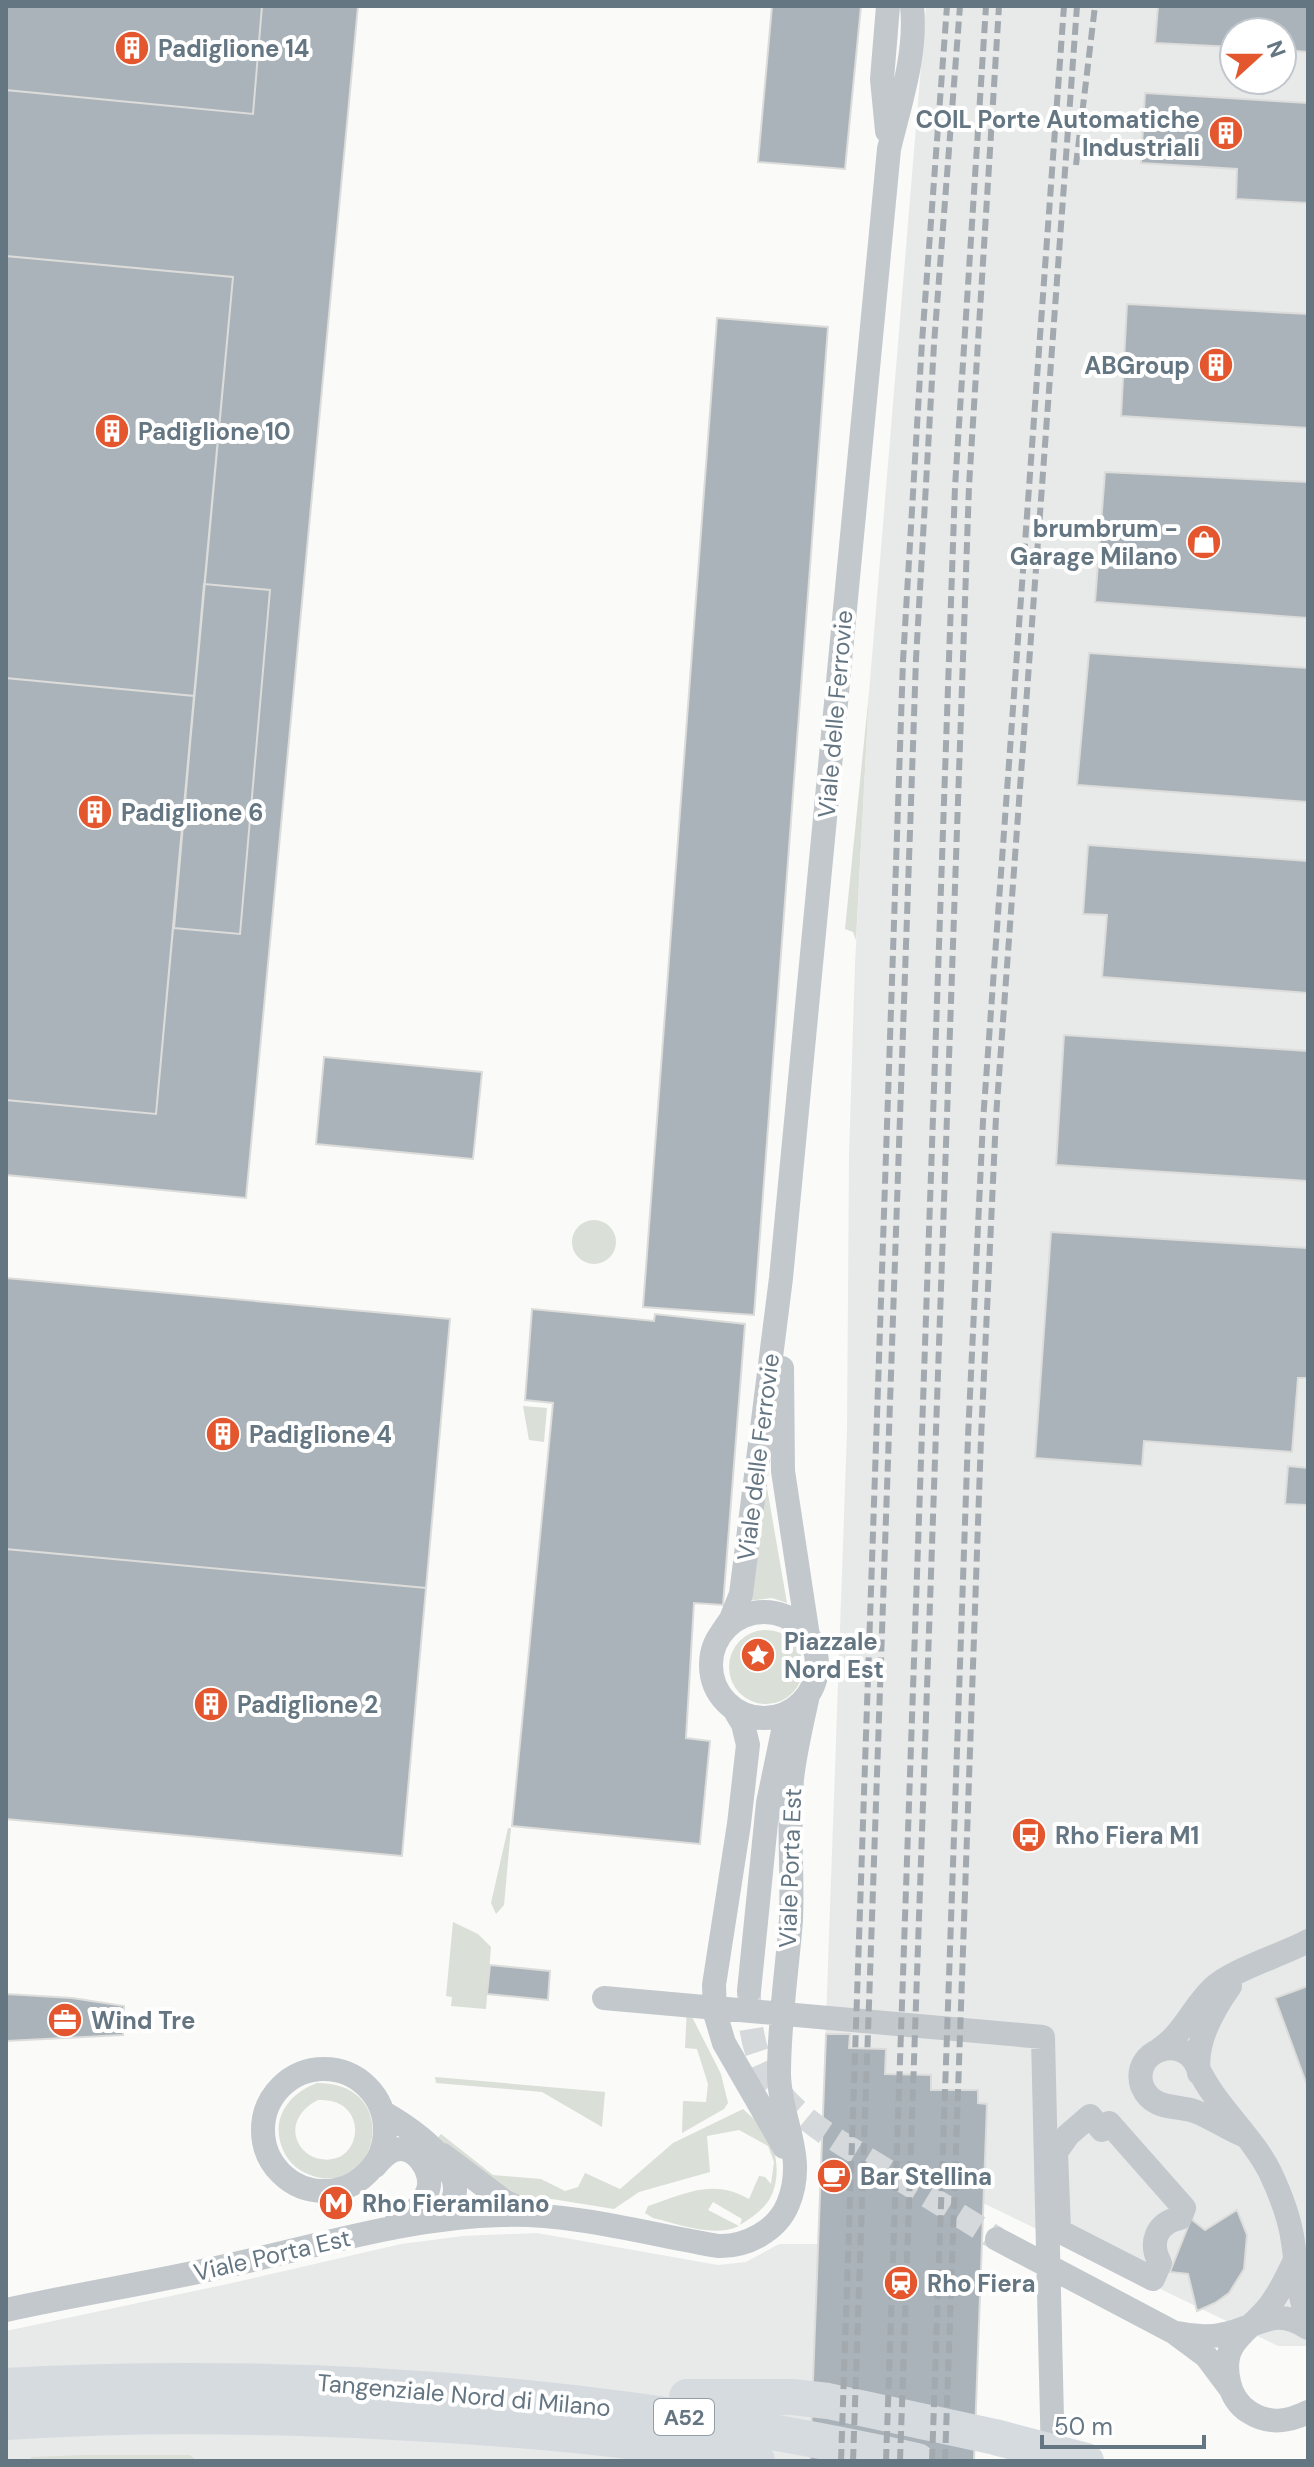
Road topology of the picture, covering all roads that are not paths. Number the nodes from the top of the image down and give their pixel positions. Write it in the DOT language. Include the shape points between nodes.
graph roads {
  1 [pos="888,6"];
  2 [pos="912,6"];
  3 [pos="889,149"];
  4 [pos="781,1278"];
  5 [pos="722,1632"];
  6 [pos="808,1636"];
  7 [pos="803,1701"];
  8 [pos="742,1713"];
  9 [pos="768,1803"];
  10 [pos="1308,1941"];
  11 [pos="1242,1972"];
  12 [pos="749,1991"];
  13 [pos="604,1998"];
  14 [pos="1160,2049"];
  15 [pos="1198,2069"];
  16 [pos="1167,2106"];
  17 [pos="384,2113"];
  18 [pos="1068,2135"];
  19 [pos="1243,2135"];
  20 [pos="438,2152"];
  21 [pos="373,2168"];
  22 [pos="793,2183"];
  23 [pos="542,2216"];
  24 [pos="431,2221"];
  25 [pos="391,2228"];
  26 [pos="997,2239"];
  27 [pos="1294,2262"];
  28 [pos="6,2310"];
  29 [pos="1308,2320"];
  30 [pos="1253,2323"];
  31 [pos="1308,2328"];
  32 [pos="1175,2333"];
  33 [pos="6,2386"];
  34 [pos="1230,2388"];
  35 [pos="449,2389"];
  36 [pos="1307,2412"];
  37 [pos="399,2421"];
  38 [pos="6,2422"];
  39 [pos="638,2461"];
  40 [pos="757,2461"];
  41 [pos="917,2461"];
  42 [pos="1053,2461"];
  43 [pos="1086,2461"];
  1 -- 3 [label="street, Viale delle Ferrovie" via="882,79"];
  2 -- 3 [label="street, Viale delle Ferrovie" via="910,61"];
  3 -- 4 [label="street, Viale delle Ferrovie"];
  4 -- 5 [label="street, Viale delle Ferrovie" via="741,1594"];
  4 -- 6 [label="street, Viale delle Ferrovie" via="783,1471"];
  5 -- 6 [label="street" via="735,1620 761,1612 788,1618"];
  5 -- 8 [label="street" via="711,1664 714,1682 721,1697"];
  6 -- 7 [label="street" via="817,1666"];
  7 -- 8 [label="street" via="779,1716"];
  7 -- 9 [label="street" via="783,1731"];
  7 -- 22 [label="street, Viale Porta Est" via="792,1783 791,1921 779,2069 795,2149"];
  8 -- 9 [label="street" via="762,1731"];
  8 -- 22 [label="street, Viale Porta Est" via="748,1745 714,1985 715,2013 724,2043 783,2144"];
  9 -- 12 [label="street"];
  10 -- 11 [label="street"];
  11 -- 14 [label="street" via="1213,1988 1182,2030"];
  11 -- 15 [label="street" via="1208,2024"];
  13 -- 42 [label="street" via="1043,2037"];
  14 -- 15 [label="street" via="1185,2051"];
  14 -- 16 [label="street" via="1145,2061 1141,2082 1149,2097"];
  15 -- 16 [label="street" via="1191,2097"];
  15 -- 19 [label="street"];
  16 -- 19 [label="street" via="1198,2113"];
  17 -- 20 [label="street"];
  17 -- 21 [label="street" via="386,2138"];
  17 -- 21 [label="street" via="370,2088 357,2078 322,2068 286,2081 264,2116 263,2138 273,2165 300,2187 340,2190"];
  18 -- 18 [label="street" via="1090,2116 1102,2130 1109,2123 1184,2208 1180,2218 1158,2231 1154,2248 1160,2263 1153,2279 1059,2231 1056,2152"];
  19 -- 27 [label="street" via="1277,2189 1293,2240"];
  20 -- 23 [label="street" via="515,2208"];
  20 -- 24 [label="street" via="452,2174 454,2190 446,2210"];
  21 -- 25 [label="street" via="397,2149 417,2156 428,2173 426,2196"];
  22 -- 23 [label="street, Viale Porta Est" via="787,2206 772,2226 729,2247"];
  23 -- 24 [label="street, Viale Porta Est"];
  24 -- 25 [label="street, Viale Porta Est"];
  25 -- 28 [label="street, Viale Porta Est"];
  26 -- 32 [label="street"];
  27 -- 29 [label="street"];
  27 -- 30 [label="street" via="1277,2295"];
  30 -- 31 [label="street" via="1277,2317"];
  30 -- 32 [label="street" via="1208,2337"];
  30 -- 34 [label="street" via="1228,2353"];
  32 -- 34 [label="street" via="1206,2356"];
  33 -- 35 [label="highway, Tangenziale Nord di Milano / A52" via="258,2380"];
  34 -- 36 [label="street" via="1246,2410 1261,2419 1278,2421"];
  35 -- 41 [label="highway, Tangenziale Nord di Milano / A52" via="659,2413"];
  35 -- 43 [label="highway" via="571,2383 709,2399 828,2401"];
  37 -- 38 [label="highway, Tangenziale Nord di Milano / A52" via="148,2415"];
  37 -- 39 [label="highway" via="508,2445"];
  37 -- 40 [label="highway, Tangenziale Nord di Milano / A52" via="564,2432"];
}
